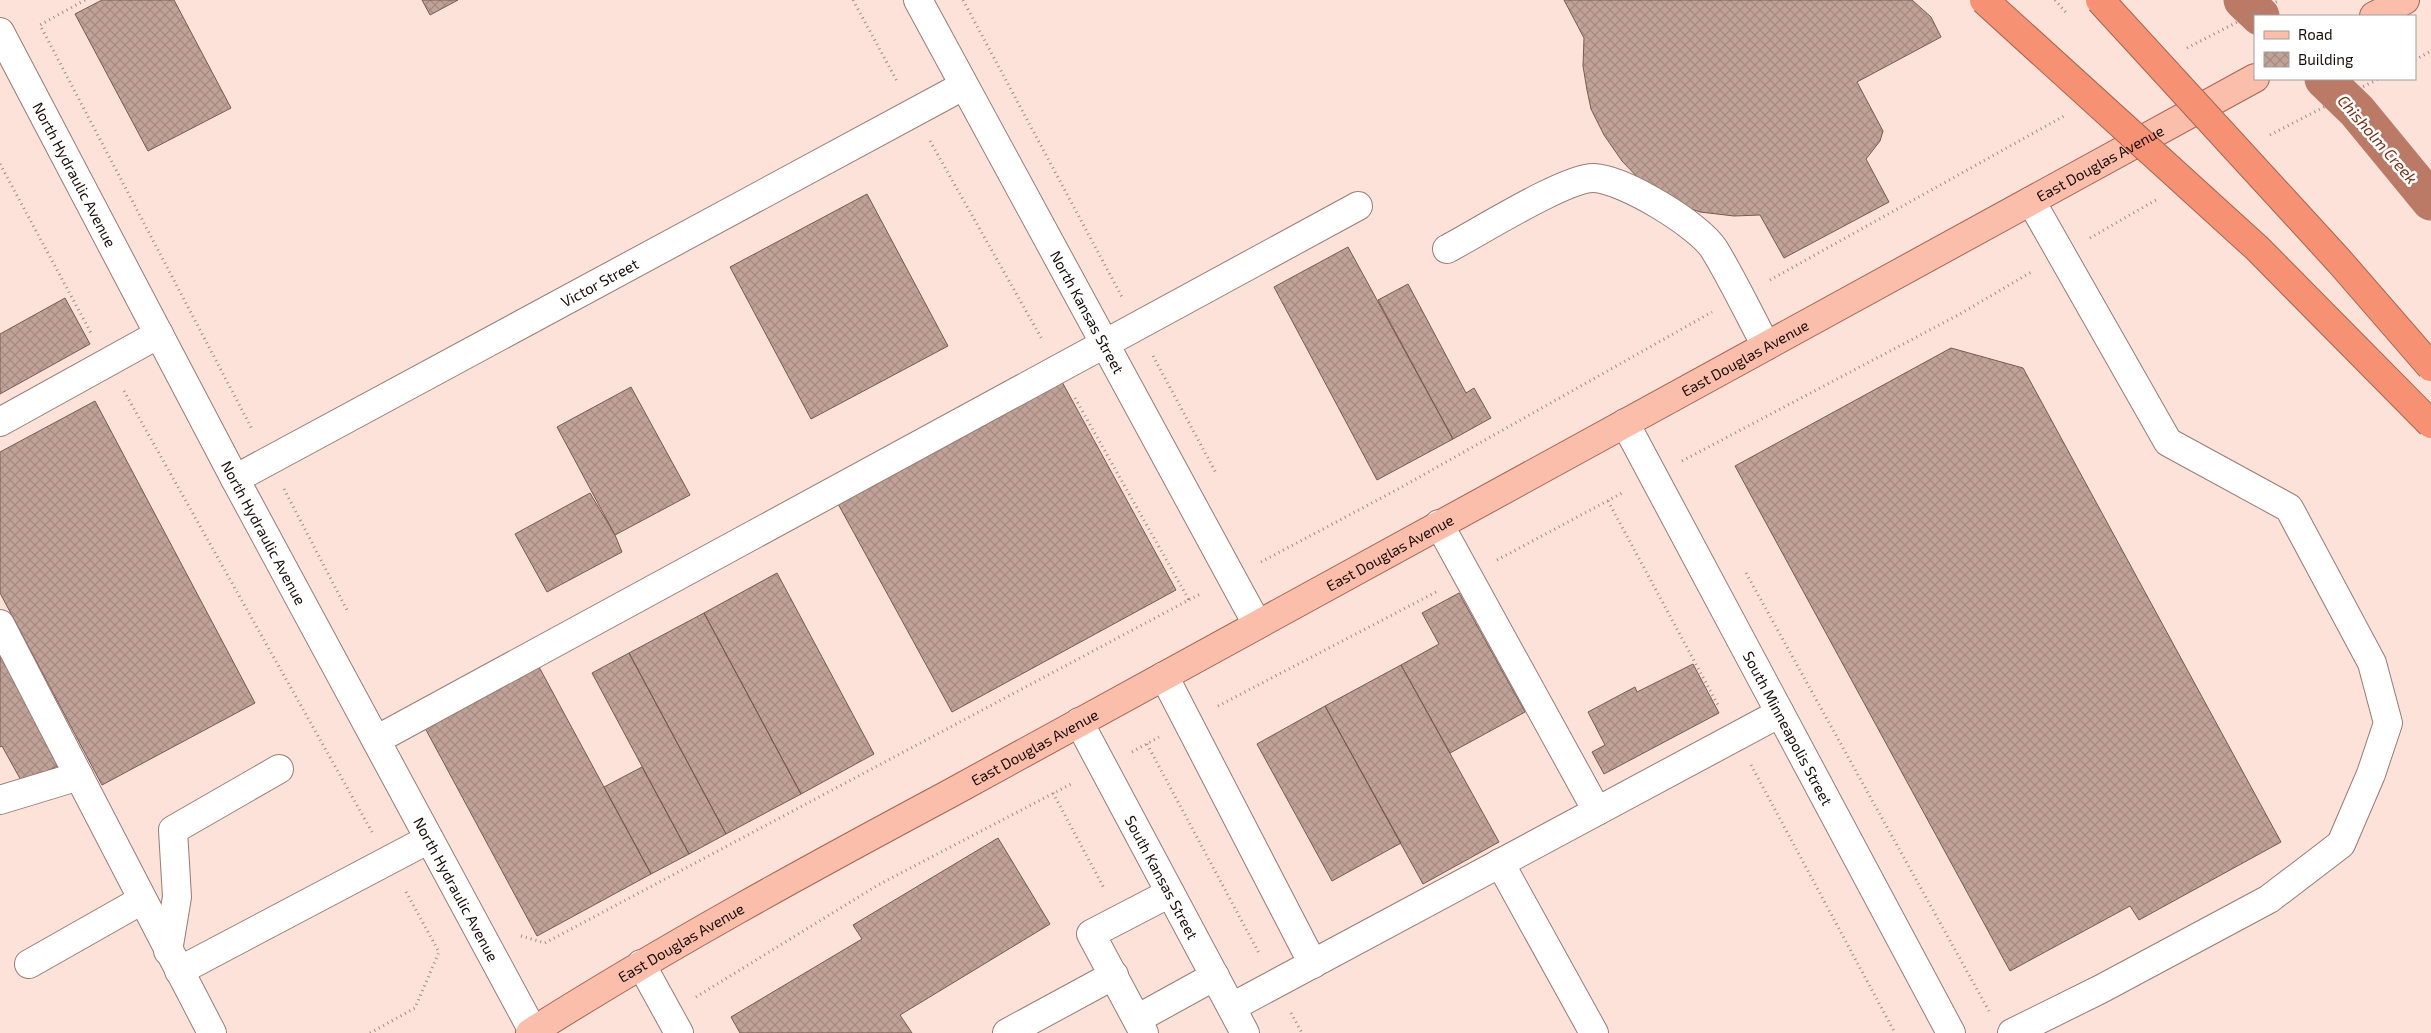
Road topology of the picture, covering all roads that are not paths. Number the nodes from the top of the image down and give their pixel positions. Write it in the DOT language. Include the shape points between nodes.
graph roads {
  1 [pos="918,0"];
  2 [pos="1984,0"];
  3 [pos="2100,0"];
  4 [pos="2405,0"];
  5 [pos="2376,15"];
  6 [pos="0,32"];
  7 [pos="2254,79"];
  8 [pos="964,86"];
  9 [pos="2030,201"];
  10 [pos="1358,206"];
  11 [pos="1447,249"];
  12 [pos="159,334"];
  13 [pos="1104,344"];
  14 [pos="1766,346"];
  15 [pos="2431,367"];
  16 [pos="0,422"];
  17 [pos="1625,423"];
  18 [pos="2431,424"];
  19 [pos="235,479"];
  20 [pos="1439,524"];
  21 [pos="0,624"];
  22 [pos="1257,624"];
  23 [pos="1164,676"];
  24 [pos="1780,713"];
  25 [pos="1078,722"];
  26 [pos="376,740"];
  27 [pos="279,769"];
  28 [pos="79,776"];
  29 [pos="0,800"];
  30 [pos="1597,812"];
  31 [pos="430,839"];
  32 [pos="1500,863"];
  33 [pos="1170,893"];
  34 [pos="142,900"];
  35 [pos="174,961"];
  36 [pos="29,964"];
  37 [pos="641,964"];
  38 [pos="1313,964"];
  39 [pos="1114,975"];
  40 [pos="1215,976"];
  41 [pos="1232,1007"];
  42 [pos="1141,1026"];
  43 [pos="532,1032"];
  44 [pos="212,1033"];
  45 [pos="679,1033"];
  46 [pos="1008,1033"];
  47 [pos="1246,1033"];
  48 [pos="1594,1033"];
  49 [pos="1951,1033"];
  50 [pos="2012,1033"];
  1 -- 8 [label="street, North Kansas Street"];
  2 -- 18 [label="highway, bridge" via="2257,248"];
  3 -- 15 [label="highway, bridge" via="2340,262"];
  4 -- 5 [label="main road"];
  6 -- 12 [label="street, North Hydraulic Avenue"];
  7 -- 9 [label="main road, East Douglas Avenue"];
  8 -- 13 [label="street, North Kansas Street"];
  8 -- 19 [label="street, Victor Street"];
  9 -- 14 [label="main road, East Douglas Avenue"];
  9 -- 50 [label="street" via="2168,442 2289,508 2372,663 2388,724 2341,844 2269,899"];
  10 -- 13 [label="street"];
  11 -- 14 [label="street" via="1560,188 1594,178 1636,191 1686,223 1713,247"];
  12 -- 16 [label="street"];
  12 -- 19 [label="street, North Hydraulic Avenue"];
  13 -- 22 [label="street, North Kansas Street"];
  13 -- 26 [label="street"];
  14 -- 17 [label="main road, East Douglas Avenue"];
  17 -- 20 [label="main road, East Douglas Avenue"];
  17 -- 24 [label="street, South Minneapolis Street"];
  19 -- 26 [label="street, North Hydraulic Avenue"];
  20 -- 22 [label="main road, East Douglas Avenue"];
  20 -- 30 [label="street"];
  21 -- 28 [label="street"];
  22 -- 23 [label="main road, East Douglas Avenue"];
  23 -- 25 [label="main road, East Douglas Avenue"];
  23 -- 38 [label="street"];
  24 -- 30 [label="street"];
  24 -- 49 [label="street, South Minneapolis Street"];
  25 -- 33 [label="street, South Kansas Street"];
  25 -- 37 [label="main road, East Douglas Avenue"];
  26 -- 31 [label="street, North Hydraulic Avenue"];
  27 -- 35 [label="street" via="173,830 177,897"];
  28 -- 29 [label="street"];
  28 -- 34 [label="street"];
  30 -- 32 [label="street"];
  31 -- 35 [label="street"];
  31 -- 43 [label="street, North Hydraulic Avenue"];
  32 -- 38 [label="street"];
  32 -- 48 [label="street"];
  33 -- 39 [label="street" via="1091,934"];
  33 -- 40 [label="street, South Kansas Street"];
  34 -- 35 [label="street"];
  34 -- 36 [label="street"];
  35 -- 44 [label="street"];
  37 -- 43 [label="main road, East Douglas Avenue"];
  37 -- 45 [label="street"];
  38 -- 41 [label="street"];
  39 -- 42 [label="street"];
  39 -- 46 [label="street"];
  40 -- 41 [label="street, South Kansas Street"];
  40 -- 42 [label="street"];
  41 -- 47 [label="street, South Kansas Street"];
}
